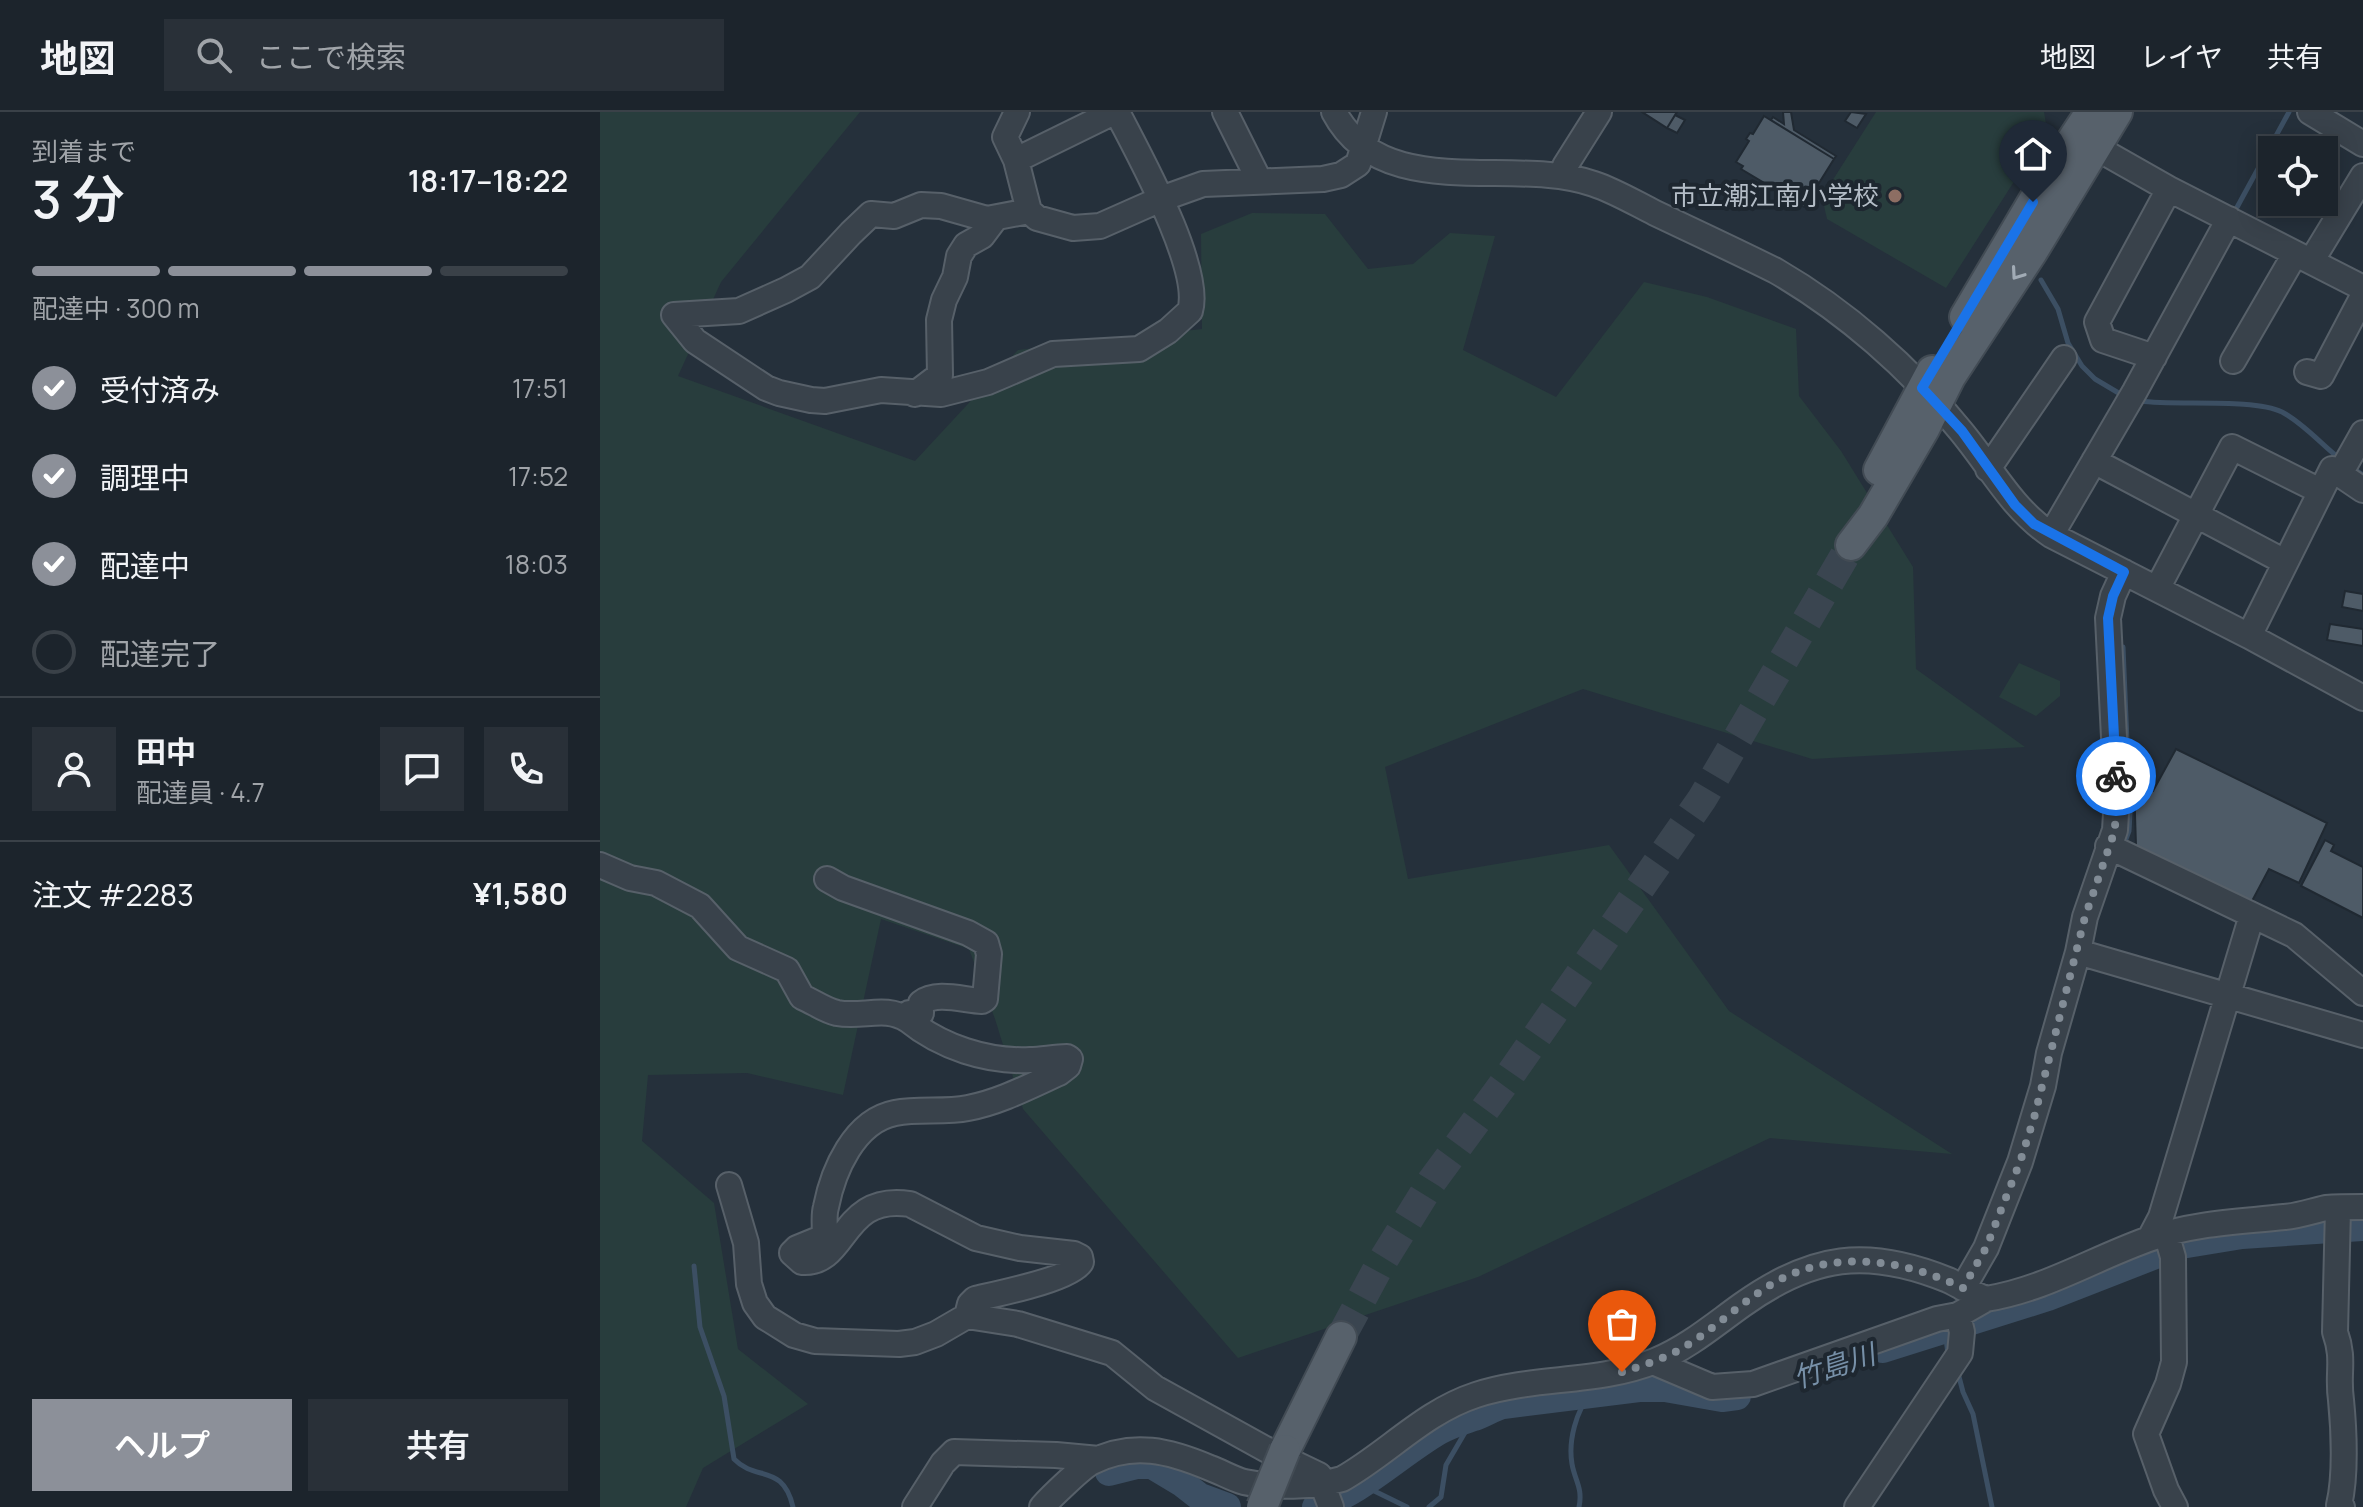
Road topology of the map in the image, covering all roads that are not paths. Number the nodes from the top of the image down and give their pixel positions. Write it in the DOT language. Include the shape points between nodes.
graph roads {
  1 [pos="1017,112"];
  2 [pos="1115,112"];
  3 [pos="1225,112"];
  4 [pos="1334,112"];
  5 [pos="1374,112"];
  6 [pos="1599,112"];
  7 [pos="2091,112"];
  8 [pos="2117,112"];
  9 [pos="2310,112"];
  10 [pos="2363,144"];
  11 [pos="1365,146"];
  12 [pos="2095,147"];
  13 [pos="1016,160"];
  14 [pos="1563,176"];
  15 [pos="2363,176"];
  16 [pos="1259,180"];
  17 [pos="2169,189"];
  18 [pos="1161,199"];
  19 [pos="1029,211"];
  20 [pos="2229,219"];
  21 [pos="994,220"];
  22 [pos="2303,257"];
  23 [pos="2363,288"];
  24 [pos="2363,296"];
  25 [pos="2154,357"];
  26 [pos="2064,358"];
  27 [pos="2233,361"];
  28 [pos="2307,372"];
  29 [pos="949,383"];
  30 [pos="1929,395"];
  31 [pos="2363,433"];
  32 [pos="2094,461"];
  33 [pos="2343,467"];
  34 [pos="1988,469"];
  35 [pos="2363,490"];
  36 [pos="2320,491"];
  37 [pos="2196,516"];
  38 [pos="2051,535"];
  39 [pos="1855,539"];
  40 [pos="2285,562"];
  41 [pos="2124,572"];
  42 [pos="2157,589"];
  43 [pos="2249,636"];
  44 [pos="2363,698"];
  45 [pos="2108,846"];
  46 [pos="600,865"];
  47 [pos="827,879"];
  48 [pos="2252,915"];
  49 [pos="2078,952"];
  50 [pos="2363,993"];
  51 [pos="2226,995"];
  52 [pos="908,1020"];
  53 [pos="2363,1035"];
  54 [pos="729,1185"];
  55 [pos="2363,1207"];
  56 [pos="2338,1221"];
  57 [pos="2165,1242"];
  58 [pos="1963,1288"];
  59 [pos="1986,1299"];
  60 [pos="967,1316"];
  61 [pos="1959,1322"];
  62 [pos="1341,1337"];
  63 [pos="1653,1362"];
  64 [pos="2353,1408"];
  65 [pos="1099,1459"];
  66 [pos="1327,1496"];
  67 [pos="915,1507"];
  68 [pos="1042,1507"];
  69 [pos="1262,1507"];
  70 [pos="1857,1507"];
  71 [pos="2175,1507"];
  72 [pos="2342,1507"];
  1 -- 13 [label="street" via="1005,137"];
  2 -- 13 [label="street"];
  2 -- 18 [label="street"];
  3 -- 16 [label="street"];
  4 -- 11 [label="street"];
  5 -- 11 [label="street"];
  6 -- 14 [label="street"];
  7 -- 30 [label="main road" via="2049,175"];
  8 -- 12 [label="main road"];
  9 -- 10 [label="street"];
  11 -- 14 [label="street" via="1389,160 1435,171"];
  11 -- 16 [label="street" via="1358,164 1341,175"];
  12 -- 17 [label="street"];
  12 -- 30 [label="main road, one-way" via="1950,377"];
  13 -- 19 [label="street"];
  14 -- 30 [label="street" via="1594,183 1799,284 1900,363"];
  15 -- 22 [label="street"];
  16 -- 18 [label="street" via="1203,184"];
  17 -- 20 [label="street"];
  17 -- 25 [label="street" via="2097,322 2103,340"];
  18 -- 19 [label="street" via="1100,226 1073,228"];
  18 -- 29 [label="street" via="1190,271 1188,315 1139,349 1053,354 988,382"];
  19 -- 21 [label="street"];
  20 -- 22 [label="street"];
  20 -- 25 [label="street"];
  21 -- 29 [label="street" via="959,256 944,300 939,320"];
  21 -- 29 [label="street" via="934,205 894,216 871,214 810,277 786,290 739,311 674,315 695,341 779,393 825,401 881,390 941,394"];
  22 -- 23 [label="street"];
  22 -- 27 [label="street"];
  24 -- 28 [label="street" via="2321,376"];
  25 -- 32 [label="street"];
  26 -- 34 [label="street"];
  30 -- 34 [label="street"];
  30 -- 39 [label="main road" via="1873,516"];
  31 -- 33 [label="street"];
  32 -- 37 [label="street"];
  32 -- 38 [label="street"];
  33 -- 35 [label="street"];
  33 -- 36 [label="street" via="2332,469"];
  34 -- 38 [label="street" via="2015,505"];
  36 -- 37 [label="street" via="2232,447"];
  36 -- 40 [label="street"];
  37 -- 40 [label="street"];
  37 -- 42 [label="street"];
  38 -- 41 [label="street"];
  40 -- 43 [label="street"];
  41 -- 42 [label="street"];
  41 -- 45 [label="street" via="2108,618 2117,797 2117,821"];
  42 -- 43 [label="street"];
  43 -- 44 [label="street"];
  45 -- 48 [label="street"];
  45 -- 49 [label="street"];
  46 -- 52 [label="street" via="656,883 700,906 738,948 787,970 802,997 822,1008 844,1014 893,1012"];
  47 -- 52 [label="street" via="986,943 985,999 926,999 921,1013 909,1013"];
  48 -- 50 [label="street" via="2294,935"];
  48 -- 51 [label="street"];
  49 -- 51 [label="street"];
  49 -- 58 [label="street" via="2020,1162 1986,1248"];
  51 -- 53 [label="street"];
  51 -- 57 [label="street" via="2161,1217"];
  52 -- 60 [label="street" via="938,1039 987,1058 1067,1057 1069,1063 1059,1073 982,1104 897,1112 880,1119 847,1151 825,1208 824,1237 792,1253 802,1262 829,1255 863,1212 878,1204 900,1203 976,1238 1080,1257 1074,1270 975,1299"];
  54 -- 60 [label="street" via="755,1303 765,1317 794,1335 815,1341 915,1342"];
  55 -- 56 [label="street"];
  56 -- 57 [label="street" via="2289,1217 2206,1224"];
  56 -- 64 [label="street" via="2335,1332"];
  57 -- 59 [label="street"];
  57 -- 71 [label="street" via="2174,1369 2146,1434"];
  58 -- 59 [label="street"];
  58 -- 63 [label="street" via="1879,1260 1837,1261 1801,1270 1767,1287 1679,1350"];
  59 -- 61 [label="street"];
  60 -- 66 [label="street" via="1018,1324 1112,1353 1155,1388 1319,1475"];
  61 -- 63 [label="street" via="1937,1319 1753,1384 1712,1387"];
  61 -- 70 [label="street" via="1960,1353"];
  62 -- 69 [label="main road, bridge"];
  63 -- 66 [label="street" via="1622,1372 1519,1385 1450,1405"];
  64 -- 72 [label="street" via="2341,1427"];
  65 -- 66 [label="street" via="1154,1449 1244,1482"];
  65 -- 67 [label="street" via="958,1451 943,1463"];
  65 -- 68 [label="street"];
}
